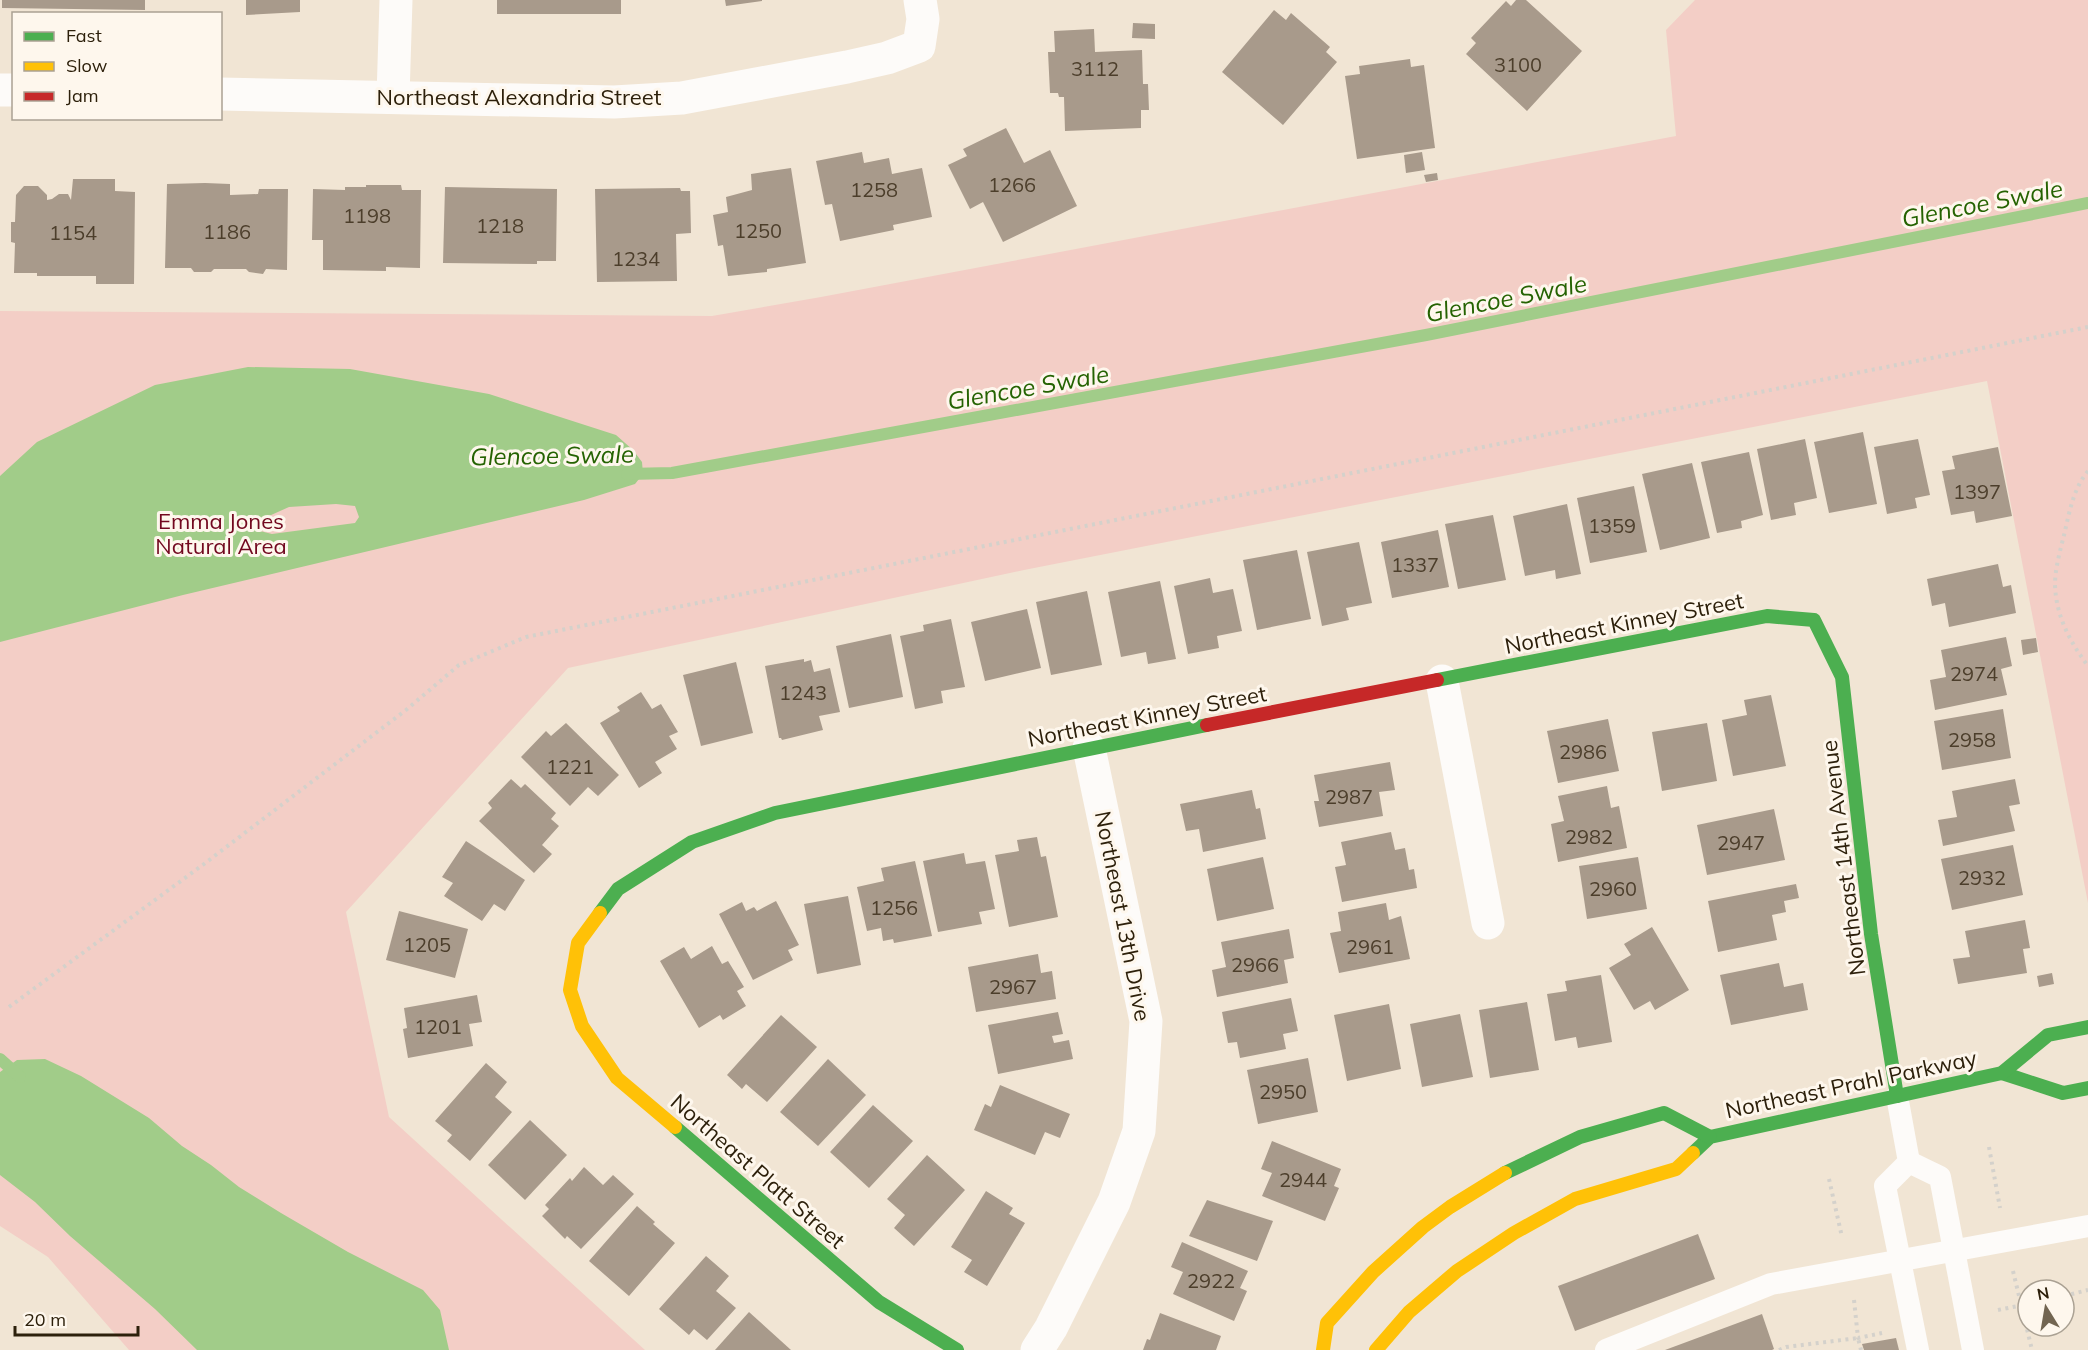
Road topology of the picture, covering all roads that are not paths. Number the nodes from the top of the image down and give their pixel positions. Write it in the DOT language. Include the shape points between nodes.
graph roads {
  1 [pos="396,0"];
  2 [pos="920,0"];
  3 [pos="222,94"];
  4 [pos="393,97"];
  5 [pos="1814,620"];
  6 [pos="1443,681"];
  7 [pos="1089,748"];
  8 [pos="1488,923"];
  9 [pos="570,990"];
  10 [pos="2088,1026"];
  11 [pos="2002,1073"];
  12 [pos="2088,1088"];
  13 [pos="1897,1096"];
  14 [pos="1710,1137"];
  15 [pos="1909,1162"];
  16 [pos="2088,1226"];
  17 [pos="1954,1252"];
  18 [pos="1900,1261"];
  19 [pos="957,1350"];
  20 [pos="1037,1350"];
  21 [pos="1323,1350"];
  22 [pos="1376,1350"];
  23 [pos="1606,1350"];
  24 [pos="1918,1350"];
  25 [pos="1973,1350"];
  1 -- 4 [label="street"];
  2 -- 4 [label="street, Northeast Alexandria Street" via="923,19 919,46 847,67 682,98 614,102"];
  3 -- 4 [label="street, Northeast Alexandria Street"];
  5 -- 6 [label="street, Northeast Kinney Street" via="1767,616"];
  5 -- 13 [label="street, Northeast 14th Avenue" via="1842,677 1871,934"];
  6 -- 7 [label="street, Northeast Kinney Street"];
  6 -- 8 [label="street"];
  7 -- 9 [label="street, Northeast Kinney Street" via="775,813 692,842 618,890 578,943"];
  7 -- 20 [label="street, Northeast 13th Drive" via="1146,1021 1138,1131 1114,1202"];
  9 -- 19 [label="street, Northeast Platt Street" via="582,1026 617,1078 879,1302"];
  10 -- 11 [label="street, Northeast Prahl Parkway" via="2048,1035"];
  11 -- 12 [label="street, Northeast Prahl Parkway" via="2063,1094"];
  11 -- 13 [label="street, Northeast Prahl Parkway"];
  13 -- 14 [label="street, Northeast Prahl Parkway"];
  13 -- 15 [label="lane"];
  14 -- 21 [label="street, Northeast Prahl Parkway" via="1664,1113 1613,1125 1519,1164 1418,1231 1370,1273 1325,1325"];
  14 -- 22 [label="street, Northeast Prahl Parkway" via="1676,1169 1575,1199 1514,1233 1457,1271 1409,1312"];
  15 -- 17 [label="lane" via="1940,1176"];
  15 -- 18 [label="lane" via="1885,1186"];
  16 -- 17 [label="lane"];
  17 -- 18 [label="lane"];
  17 -- 25 [label="lane"];
  18 -- 23 [label="lane" via="1771,1284"];
  18 -- 24 [label="lane"];
}
